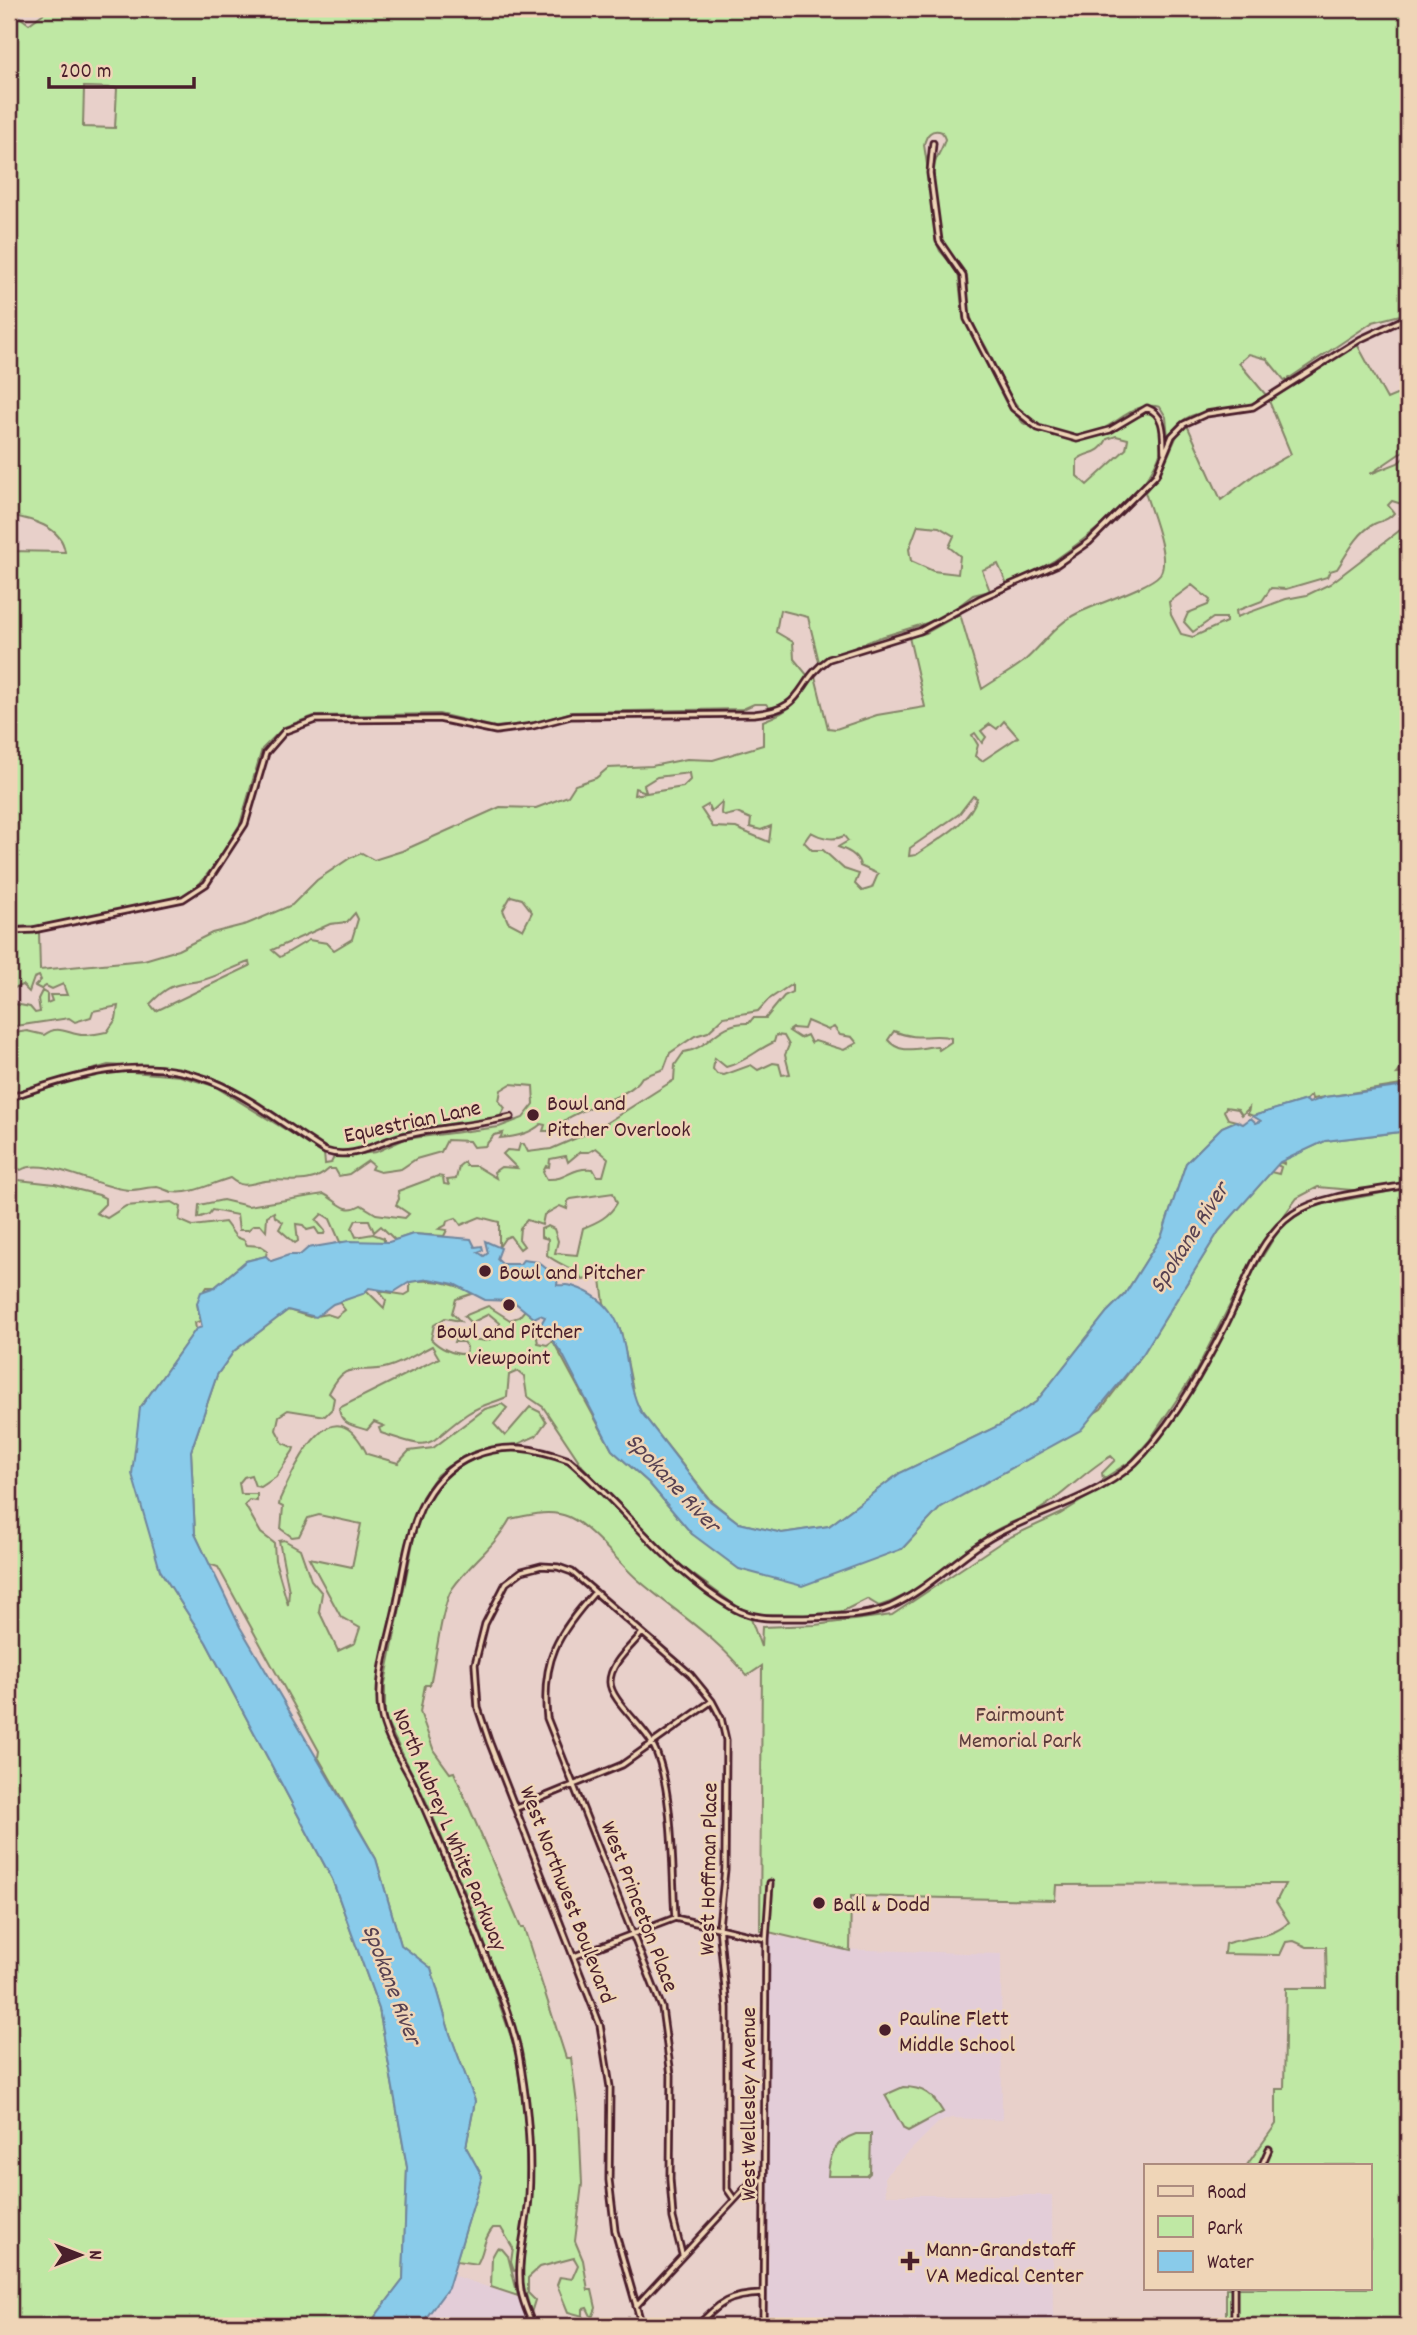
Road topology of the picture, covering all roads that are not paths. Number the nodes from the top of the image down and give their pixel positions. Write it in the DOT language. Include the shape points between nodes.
graph roads {
  1 [pos="933,143"];
  2 [pos="1408,317"];
  3 [pos="1165,454"];
  4 [pos="9,931"];
  5 [pos="9,1098"];
  6 [pos="511,1117"];
  7 [pos="1408,1185"];
  8 [pos="595,1592"];
  9 [pos="642,1633"];
  10 [pos="712,1701"];
  11 [pos="653,1745"];
  12 [pos="575,1785"];
  13 [pos="517,1808"];
  14 [pos="770,1883"];
  15 [pos="675,1918"];
  16 [pos="719,1926"];
  17 [pos="633,1933"];
  18 [pos="766,1939"];
  19 [pos="575,1956"];
  20 [pos="1269,2149"];
  21 [pos="1262,2164"];
  22 [pos="764,2180"];
  23 [pos="734,2199"];
  24 [pos="682,2254"];
  25 [pos="1234,2290"];
  26 [pos="763,2294"];
  27 [pos="636,2306"];
  28 [pos="533,2326"];
  29 [pos="642,2326"];
  30 [pos="697,2326"];
  31 [pos="763,2326"];
  32 [pos="1234,2326"];
  1 -- 3 [label="street" via="930,173 939,241 963,276 967,319 1013,408 1038,428 1077,439 1110,430 1147,408 1162,419"];
  2 -- 3 [label="street" via="1361,339 1253,407 1184,424 1172,436"];
  3 -- 4 [label="street" via="1156,475 1138,494 1088,542 1056,565 981,598 928,628 829,659 794,703 770,712 571,716 496,731 439,719 315,720 285,731 265,753 245,824 206,884 183,899"];
  5 -- 6 [label="street, Equestrian Lane" via="91,1071 135,1068 183,1073 211,1080 335,1154 378,1147 400,1136"];
  7 -- 28 [label="street, North Aubrey L White Parkway" via="1324,1201 1292,1214 1263,1250 1196,1380 1143,1454 1115,1478 1002,1531 888,1608 813,1618 755,1617 736,1609 685,1574 569,1460 546,1452 519,1446 489,1450 439,1476 424,1498 411,1535 381,1681 380,1712 458,1885 518,2053 530,2157 519,2278"];
  8 -- 9 [label="street, West Hoffman Place"];
  8 -- 12 [label="street, West Princeton Place" via="560,1634 544,1689 547,1718"];
  8 -- 13 [label="street, West Northwest Boulevard" via="572,1572 558,1567 522,1571 506,1583 485,1624 475,1664 478,1708"];
  9 -- 10 [label="street, West Hoffman Place" via="690,1674"];
  9 -- 11 [label="street" via="615,1666 610,1684"];
  10 -- 11 [label="street"];
  10 -- 16 [label="street, West Hoffman Place" via="722,1718 726,1740 725,1869"];
  11 -- 12 [label="street" via="622,1765"];
  11 -- 15 [label="street" via="663,1774"];
  12 -- 13 [label="street"];
  12 -- 17 [label="street, West Princeton Place"];
  13 -- 19 [label="street, West Northwest Boulevard"];
  14 -- 18 [label="street, West Wellesley Avenue"];
  15 -- 16 [label="street"];
  15 -- 17 [label="street"];
  16 -- 18 [label="street"];
  16 -- 23 [label="street, West Hoffman Place" via="727,2008 727,2189"];
  17 -- 19 [label="street"];
  17 -- 24 [label="street, West Princeton Place" via="656,1988 666,2030 671,2075 670,2179"];
  18 -- 22 [label="street, West Wellesley Avenue"];
  19 -- 27 [label="street, West Northwest Boulevard" via="606,2052 611,2200"];
  20 -- 21 [label="street"];
  22 -- 23 [label="street" via="752,2180"];
  22 -- 26 [label="street, West Wellesley Avenue"];
  23 -- 24 [label="street"];
  24 -- 27 [label="street"];
  25 -- 32 [label="street"];
  26 -- 30 [label="street" via="733,2296"];
  26 -- 31 [label="street, West Wellesley Avenue"];
  27 -- 29 [label="street, West Northwest Boulevard"];
}
